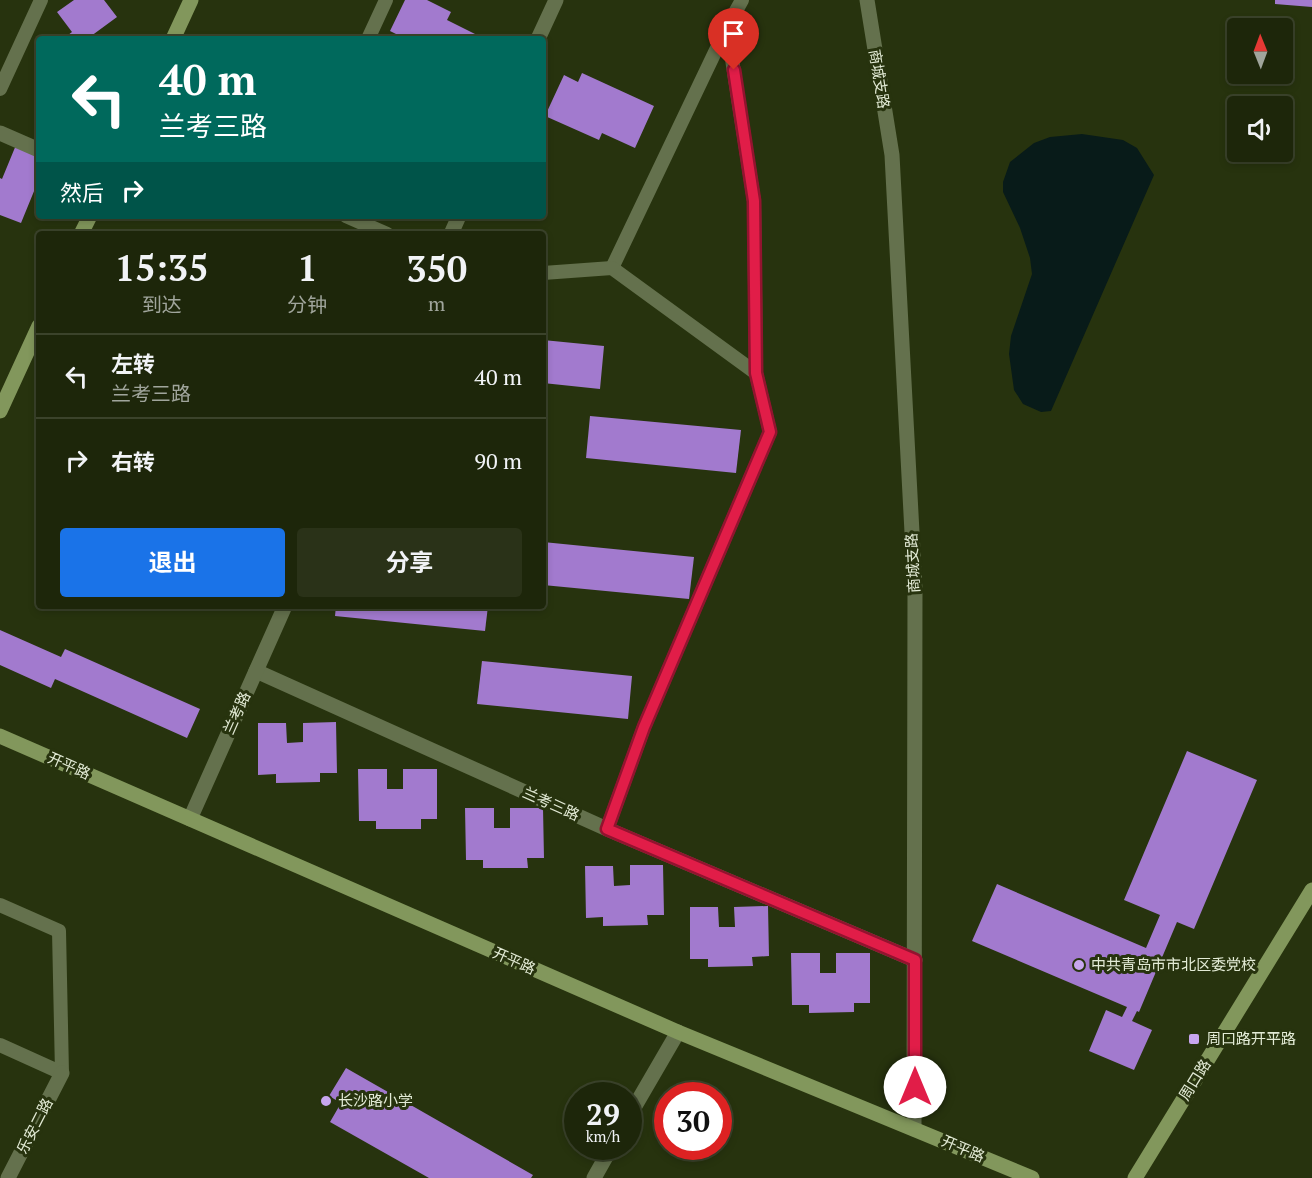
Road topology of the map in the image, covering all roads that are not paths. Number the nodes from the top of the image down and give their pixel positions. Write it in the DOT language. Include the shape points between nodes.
graph roads {
  1 [pos="41,0"];
  2 [pos="191,0"];
  3 [pos="386,0"];
  4 [pos="556,0"];
  5 [pos="742,0"];
  6 [pos="867,0"];
  7 [pos="727,27"];
  8 [pos="173,36"];
  9 [pos="369,36"];
  10 [pos="539,36"];
  11 [pos="0,89"];
  12 [pos="0,133"];
  13 [pos="36,149"];
  14 [pos="353,219"];
  15 [pos="380,231"];
  16 [pos="612,268"];
  17 [pos="546,273"];
  18 [pos="36,333"];
  19 [pos="756,373"];
  20 [pos="0,411"];
  21 [pos="284,609"];
  22 [pos="256,671"];
  23 [pos="0,736"];
  24 [pos="190,819"];
  25 [pos="607,829"];
  26 [pos="1312,890"];
  27 [pos="0,905"];
  28 [pos="915,960"];
  29 [pos="678,1032"];
  30 [pos="0,1045"];
  31 [pos="63,1073"];
  32 [pos="642,1094"];
  33 [pos="914,1129"];
  34 [pos="604,1160"];
  35 [pos="8,1178"];
  36 [pos="594,1178"];
  37 [pos="1032,1178"];
  38 [pos="1135,1178"];
  1 -- 11 [label="lane"];
  2 -- 8 [label="street"];
  3 -- 9 [label="lane"];
  4 -- 10 [label="street"];
  5 -- 7 [label="lane"];
  6 -- 28 [label="street, 商城支路" via="892,155 915,589"];
  7 -- 16 [label="lane"];
  7 -- 19 [label="lane" via="754,201"];
  12 -- 13 [label="street"];
  14 -- 15 [label="lane"];
  16 -- 17 [label="lane"];
  16 -- 19 [label="lane"];
  18 -- 20 [label="street"];
  19 -- 25 [label="lane" via="770,432 644,727"];
  21 -- 22 [label="street, 兰考路"];
  22 -- 24 [label="street, 兰考路"];
  22 -- 25 [label="street, 兰考三路"];
  23 -- 24 [label="street, 开平路"];
  24 -- 29 [label="street, 开平路"];
  25 -- 28 [label="street, 兰考三路"];
  26 -- 38 [label="street, 周口路"];
  27 -- 31 [label="lane" via="59,931"];
  28 -- 33 [label="street, 商城支路"];
  29 -- 32 [label="street"];
  29 -- 33 [label="street, 开平路"];
  30 -- 31 [label="lane"];
  31 -- 35 [label="street, 乐安二路"];
  33 -- 37 [label="street, 开平路"];
  34 -- 36 [label="street"];
}
